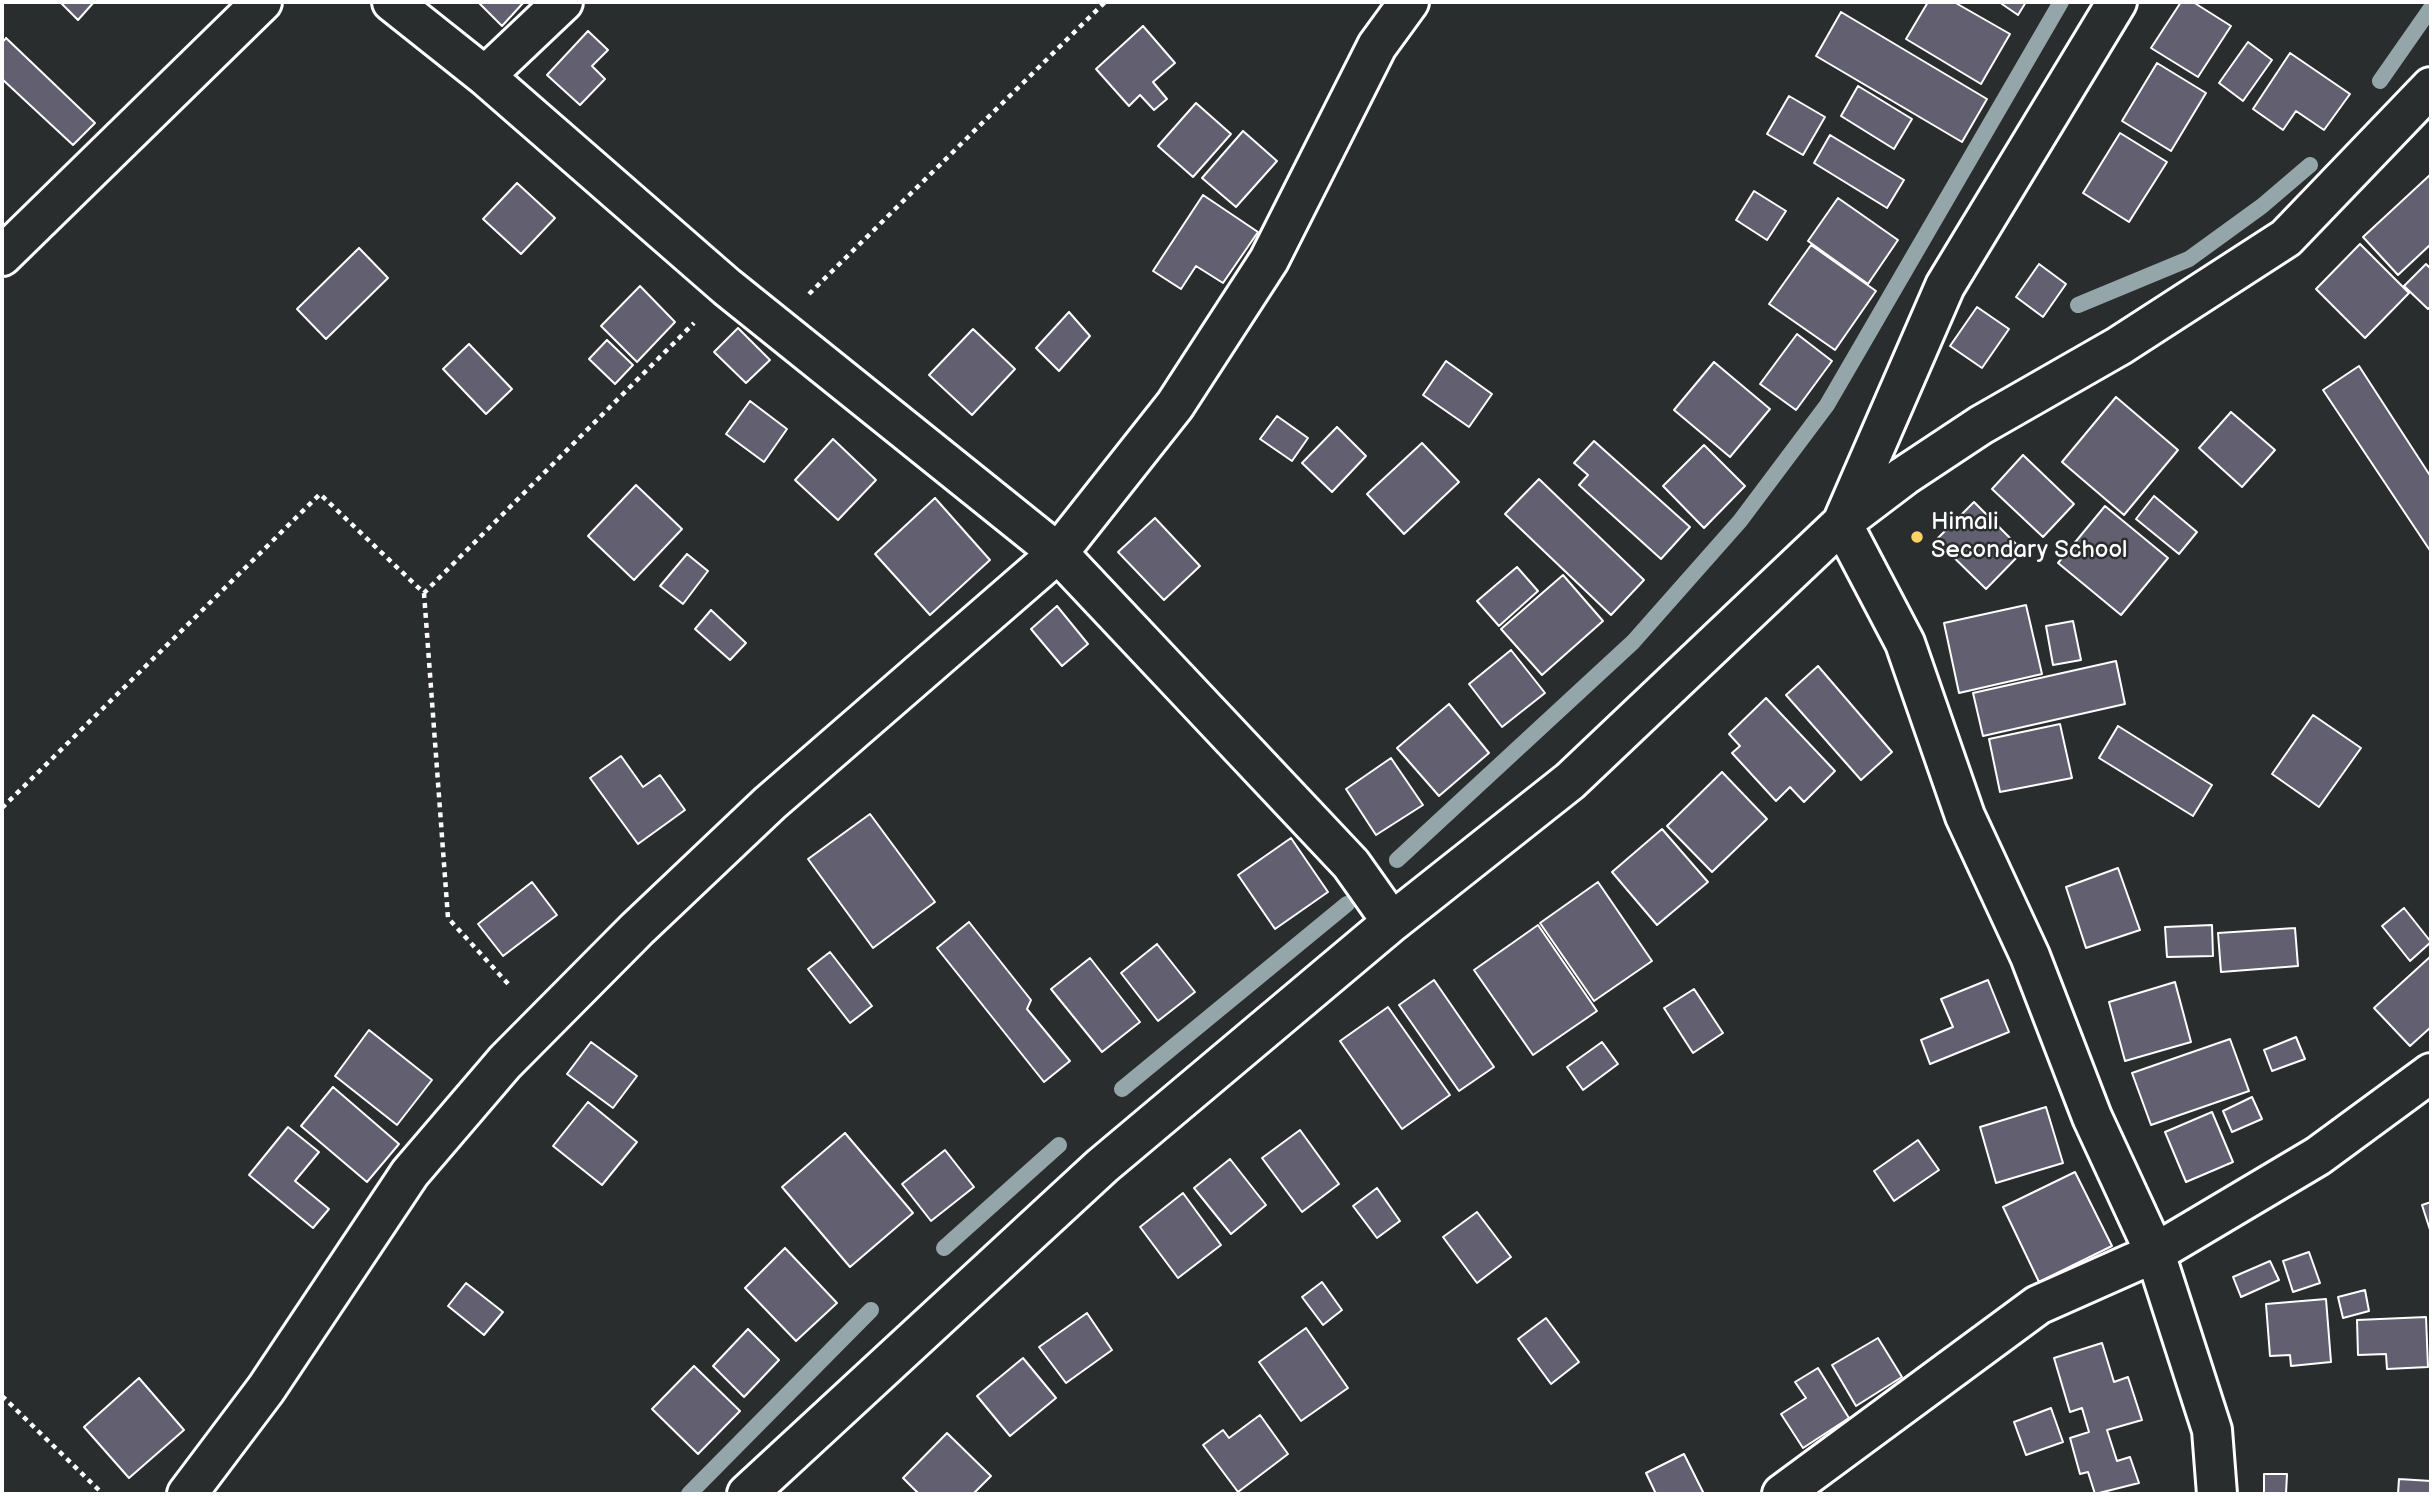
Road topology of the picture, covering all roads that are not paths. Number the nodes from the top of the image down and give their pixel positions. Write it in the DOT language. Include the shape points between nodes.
graph roads {
  1 [pos="262,2"];
  2 [pos="392,2"];
  3 [pos="563,2"];
  4 [pos="1409,2"];
  5 [pos="2117,2"];
  6 [pos="485,76"];
  7 [pos="2431,87"];
  8 [pos="2,256"];
  9 [pos="1842,523"];
  10 [pos="1058,553"];
  11 [pos="1392,922"];
  12 [pos="2431,1073"];
  13 [pos="2155,1253"];
  14 [pos="187,1494"];
  15 [pos="747,1494"];
  16 [pos="1782,1494"];
  17 [pos="2217,1494"];
  1 -- 8 [label="street"];
  2 -- 6 [label="street"];
  3 -- 6 [label="street"];
  4 -- 10 [label="street" via="1377,46 1269,260 1175,405"];
  5 -- 9 [label="street" via="1945,286"];
  6 -- 10 [label="street" via="727,287"];
  7 -- 9 [label="street" via="2287,238 2119,346 1981,425"];
  9 -- 11 [label="street" via="1570,781"];
  9 -- 13 [label="street" via="1905,643 1965,816 2030,956 2092,1117"];
  10 -- 11 [label="street" via="1351,864"];
  10 -- 14 [label="street" via="770,803 505,1062 410,1173 266,1389"];
  11 -- 15 [label="street" via="1102,1166"];
  12 -- 13 [label="street" via="2318,1156"];
  13 -- 16 [label="street" via="2038,1305"];
  13 -- 17 [label="street" via="2212,1430"];
}
